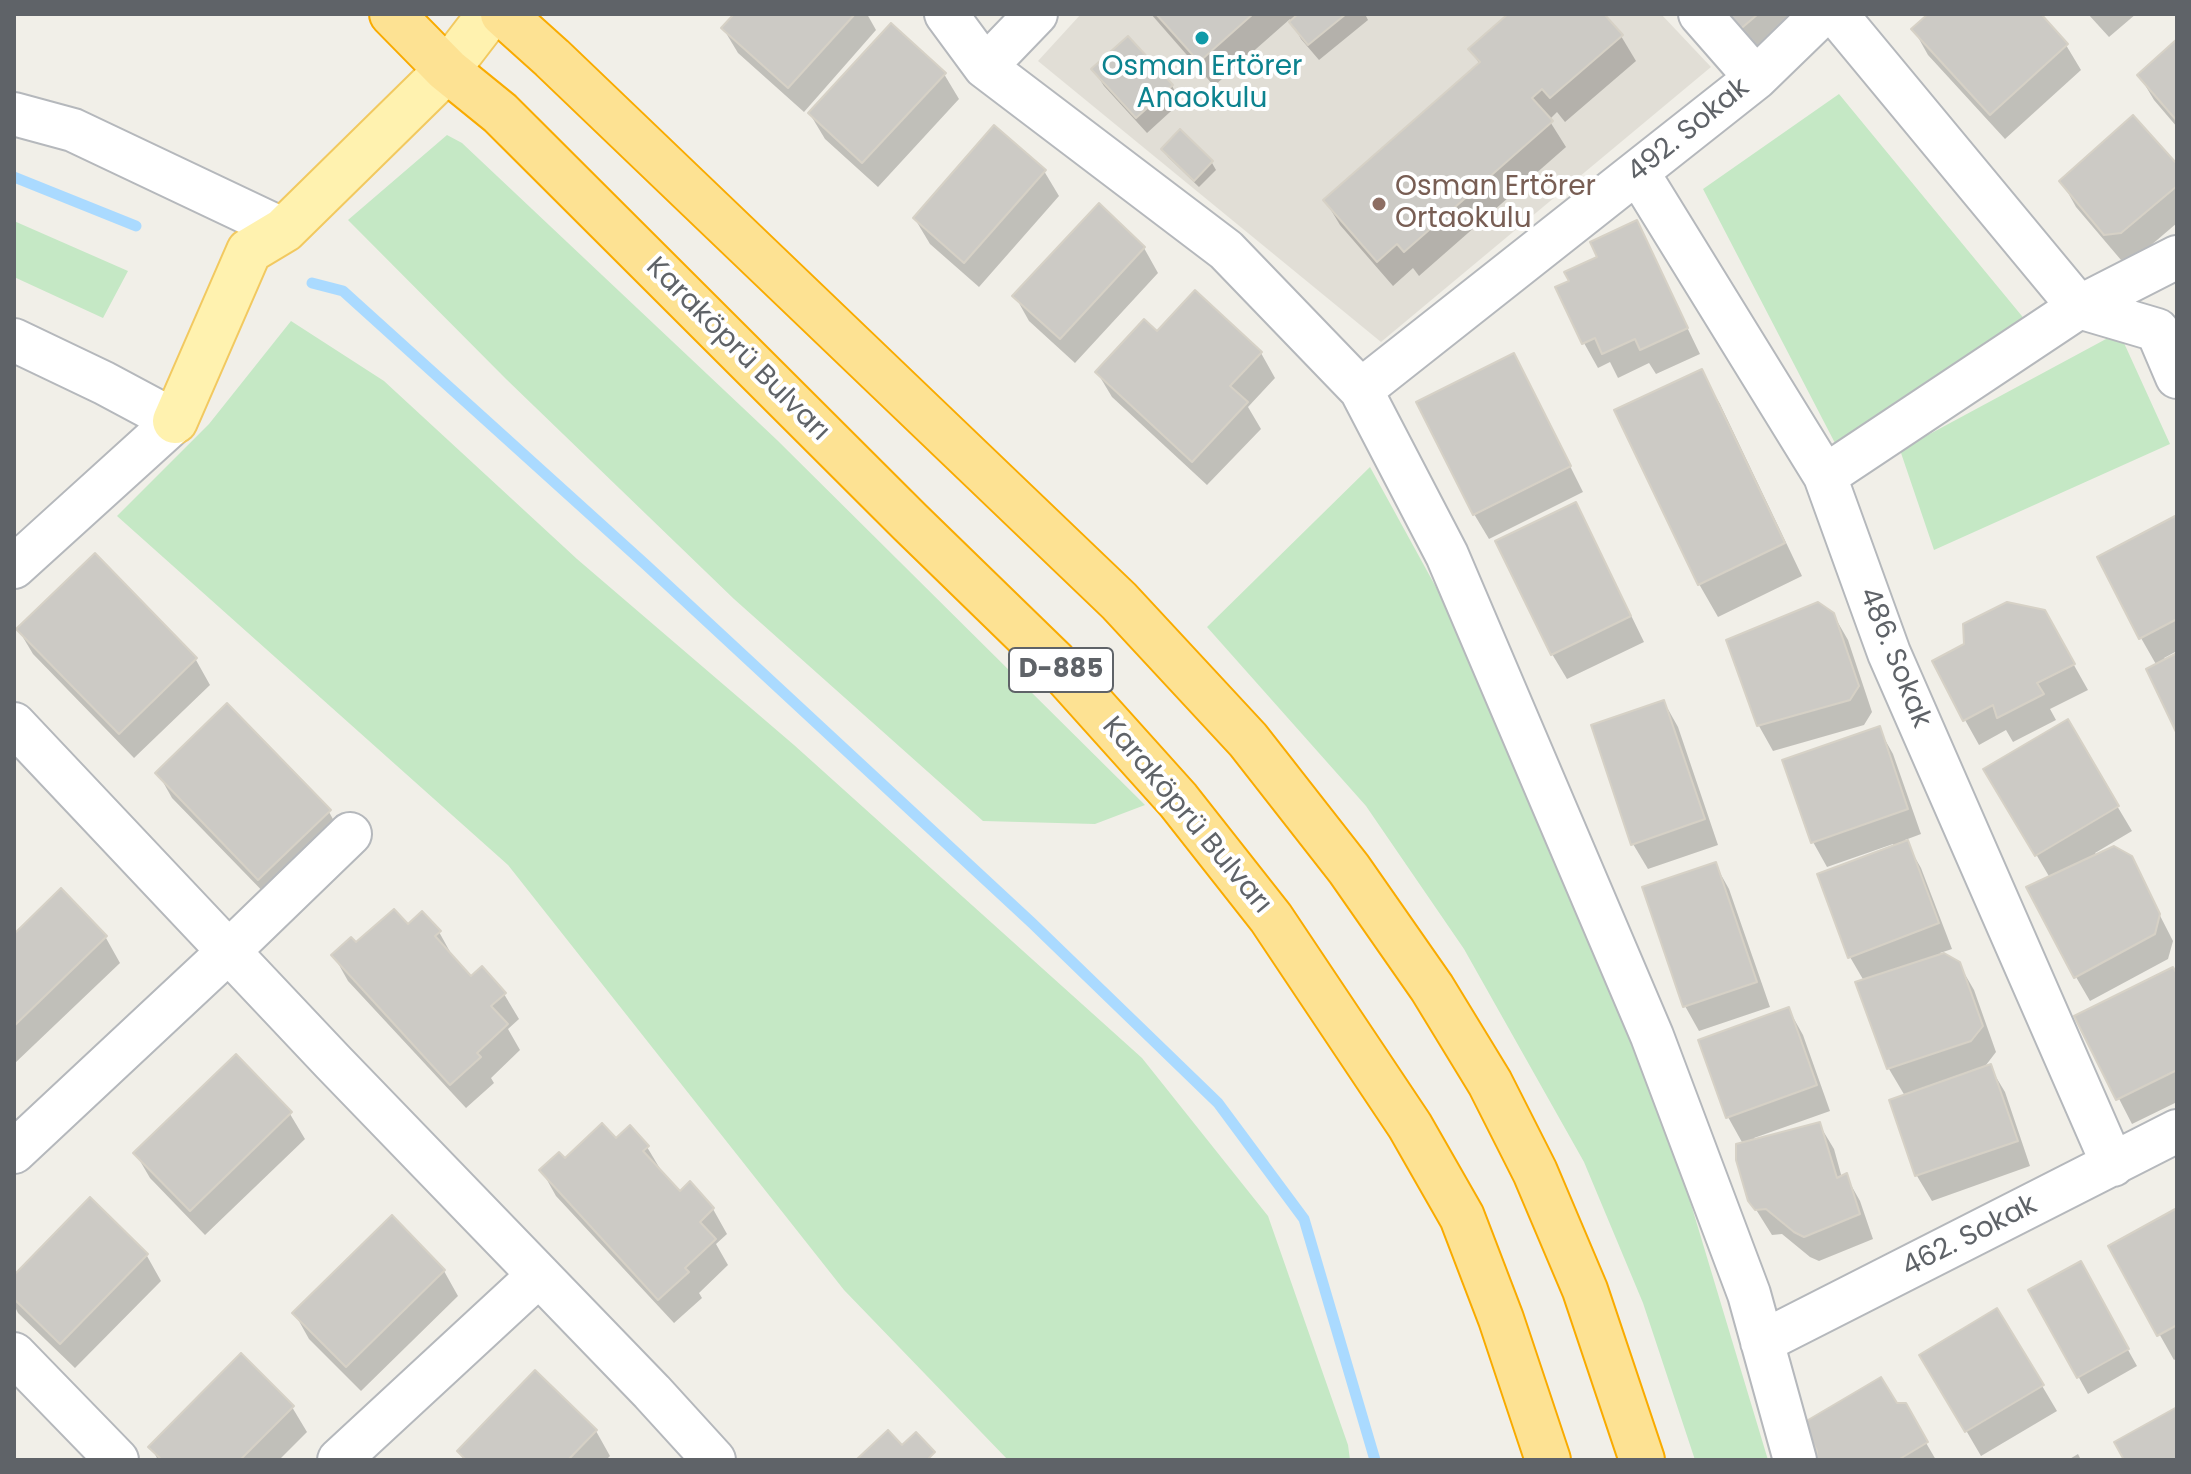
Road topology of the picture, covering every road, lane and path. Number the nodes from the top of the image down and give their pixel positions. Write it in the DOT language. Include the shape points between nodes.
graph roads {
  1 [pos="392,14"];
  2 [pos="490,14"];
  3 [pos="503,14"];
  4 [pos="946,14"];
  5 [pos="1036,14"];
  6 [pos="1700,14"];
  7 [pos="1822,14"];
  8 [pos="1836,14"];
  9 [pos="985,67"];
  10 [pos="447,70"];
  11 [pos="1756,78"];
  12 [pos="14,114"];
  13 [pos="1634,175"];
  14 [pos="2177,227"];
  15 [pos="284,230"];
  16 [pos="2177,257"];
  17 [pos="2079,307"];
  18 [pos="14,340"];
  19 [pos="2177,377"];
  20 [pos="1361,390"];
  21 [pos="175,421"];
  22 [pos="1825,476"];
  23 [pos="14,567"];
  24 [pos="14,724"];
  25 [pos="350,834"];
  26 [pos="229,951"];
  27 [pos="2177,1131"];
  28 [pos="14,1152"];
  29 [pos="2113,1165"];
  30 [pos="539,1275"];
  31 [pos="1762,1342"];
  32 [pos="14,1354"];
  33 [pos="117,1460"];
  34 [pos="339,1460"];
  35 [pos="714,1460"];
  36 [pos="1548,1460"];
  37 [pos="1642,1460"];
  38 [pos="1795,1460"];
  1 -- 10 [label="highway, Karaköprü Bulvarı / D-885"];
  2 -- 10 [label="main road"];
  3 -- 37 [label="highway, D-885" via="1119,601 1248,740 1357,880 1490,1083 1585,1290"];
  4 -- 9 [label="street"];
  5 -- 9 [label="street"];
  6 -- 11 [label="street"];
  7 -- 11 [label="street, 492. Sokak"];
  8 -- 17 [label="street"];
  9 -- 20 [label="street" via="1226,250"];
  10 -- 15 [label="main road"];
  10 -- 36 [label="highway, Karaköprü Bulvarı / D-885" via="500,113 1054,662 1187,812 1271,918 1410,1126 1462,1217"];
  11 -- 13 [label="street, 492. Sokak"];
  12 -- 15 [label="street" via="73,130"];
  13 -- 20 [label="street, 492. Sokak"];
  13 -- 22 [label="street, 486. Sokak" via="1648,189"];
  14 -- 17 [label="street"];
  15 -- 21 [label="main road" via="249,251"];
  16 -- 17 [label="street"];
  17 -- 19 [label="street" via="2157,330"];
  17 -- 22 [label="street"];
  18 -- 21 [label="street"];
  20 -- 31 [label="street" via="1447,555 1652,1036 1749,1294"];
  21 -- 23 [label="street"];
  22 -- 29 [label="street, 486. Sokak" via="1889,653"];
  24 -- 26 [label="street"];
  25 -- 26 [label="street"];
  26 -- 28 [label="street"];
  26 -- 30 [label="street"];
  27 -- 29 [label="street, 462. Sokak"];
  29 -- 31 [label="street, 462. Sokak"];
  30 -- 34 [label="street"];
  30 -- 35 [label="street"];
  31 -- 38 [label="street"];
  32 -- 33 [label="street"];
}
